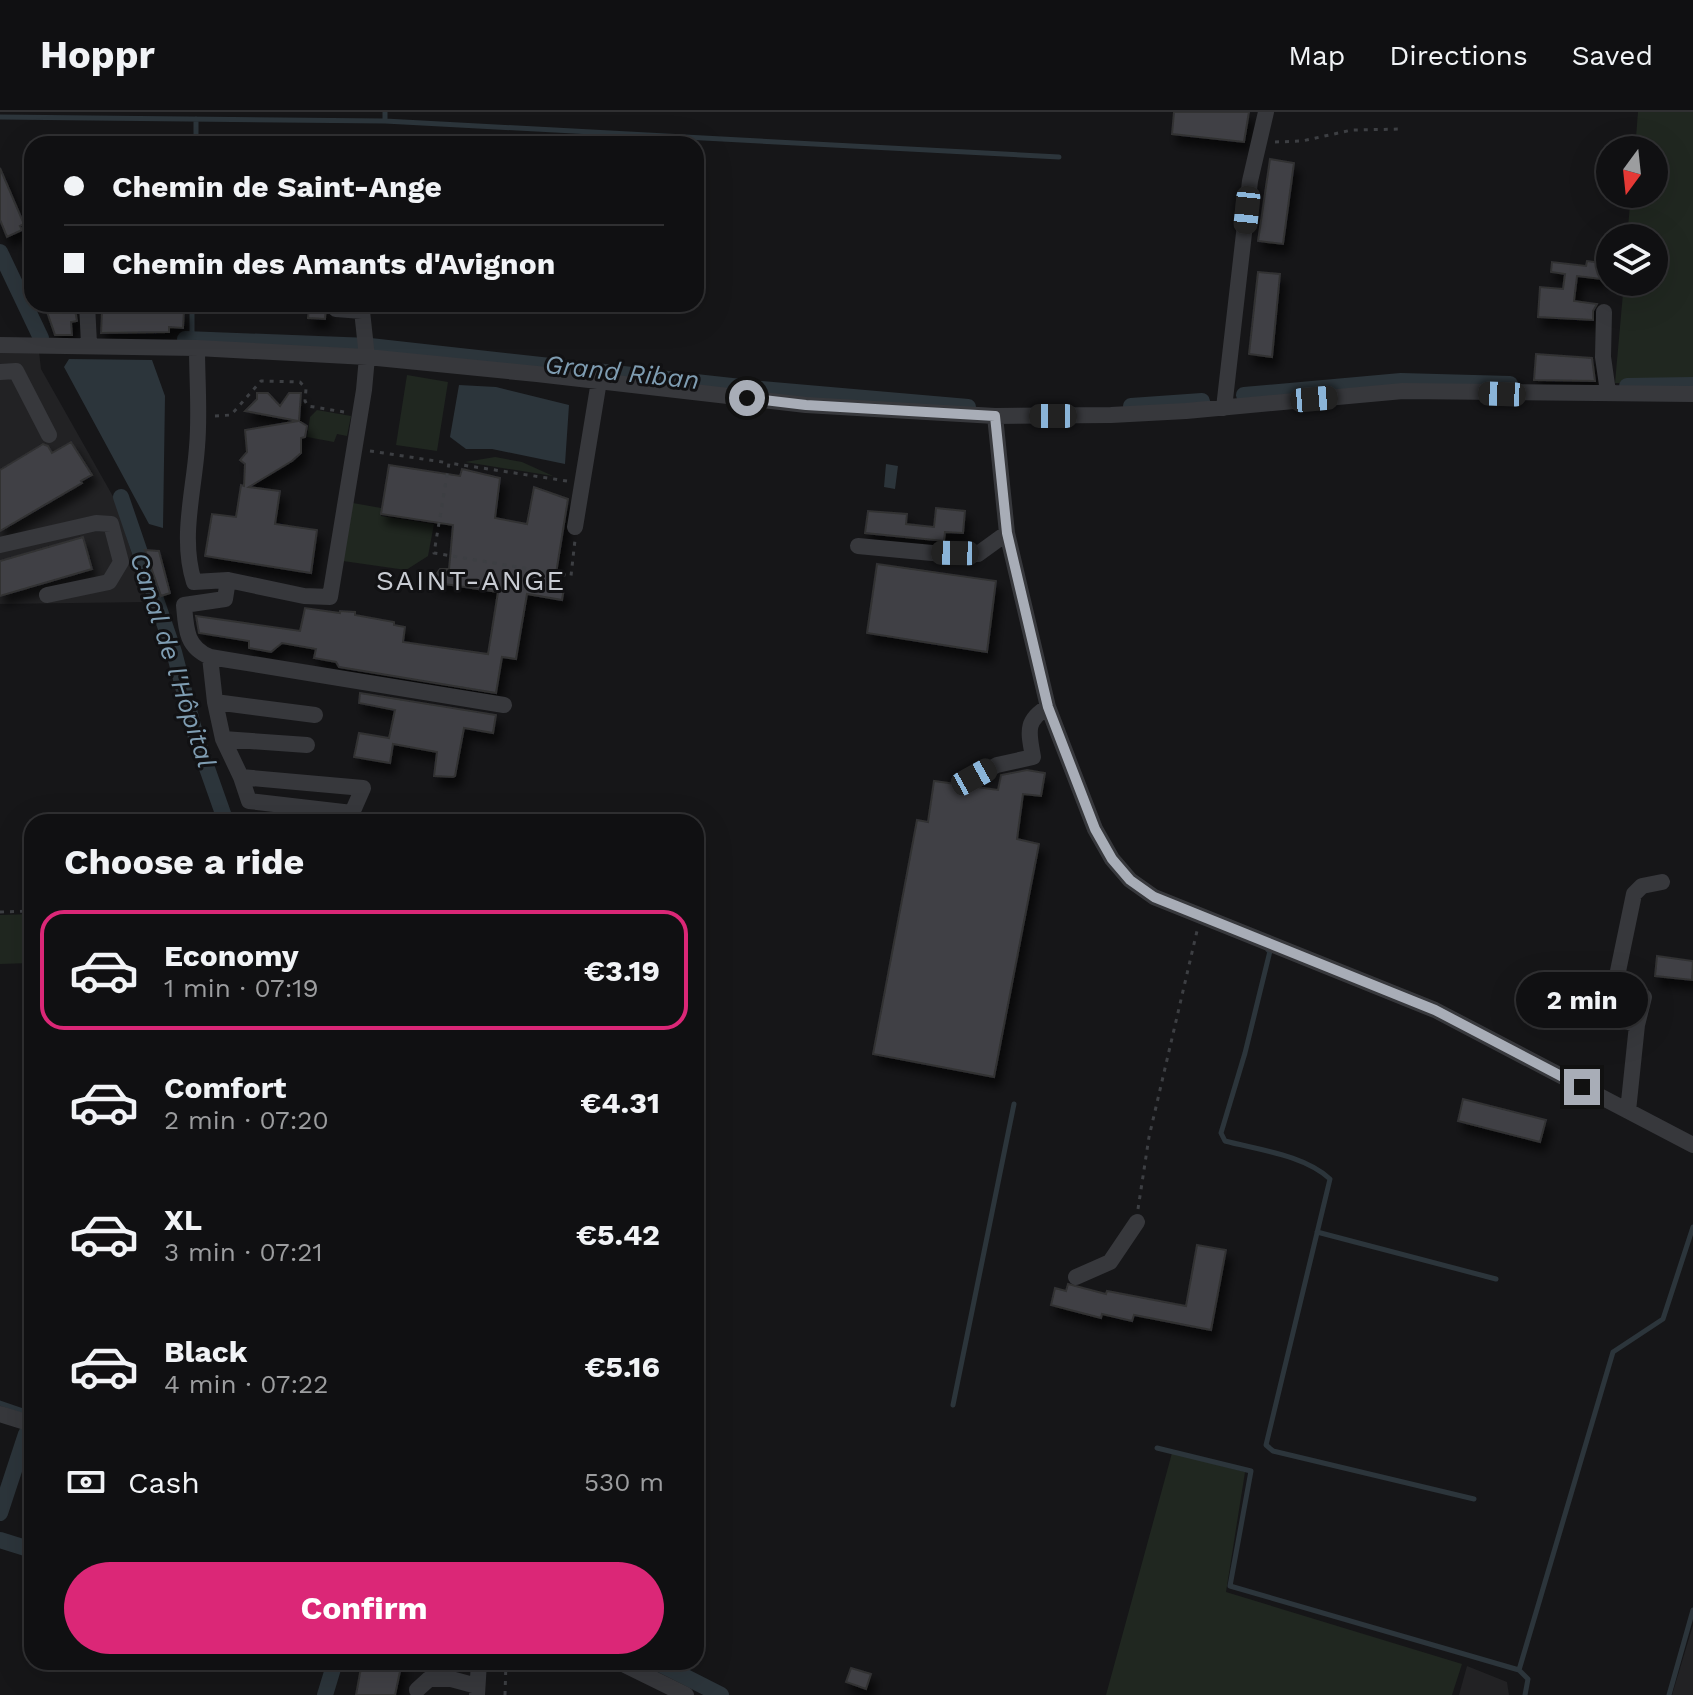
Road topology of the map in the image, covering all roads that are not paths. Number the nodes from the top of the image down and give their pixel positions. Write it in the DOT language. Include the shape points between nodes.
graph roads {
  1 [pos="1266,112"];
  2 [pos="87,312"];
  3 [pos="362,312"];
  4 [pos="1604,312"];
  5 [pos="89,344"];
  6 [pos="0,345"];
  7 [pos="197,348"];
  8 [pos="367,357"];
  9 [pos="0,372"];
  10 [pos="599,381"];
  11 [pos="1608,392"];
  12 [pos="1693,394"];
  13 [pos="1224,408"];
  14 [pos="995,416"];
  15 [pos="49,435"];
  16 [pos="575,527"];
  17 [pos="1007,533"];
  18 [pos="0,545"];
  19 [pos="858,546"];
  20 [pos="228,580"];
  21 [pos="47,595"];
  22 [pos="210,657"];
  23 [pos="215,702"];
  24 [pos="504,705"];
  25 [pos="1048,707"];
  26 [pos="315,715"];
  27 [pos="223,739"];
  28 [pos="307,745"];
  29 [pos="241,777"];
  30 [pos="974,777"];
  31 [pos="1662,882"];
  32 [pos="1644,997"];
  33 [pos="1637,1025"];
  34 [pos="1628,1111"];
  35 [pos="1693,1145"];
  36 [pos="1137,1222"];
  37 [pos="1076,1277"];
  38 [pos="0,1414"];
  39 [pos="24,1422"];
  40 [pos="478,1670"];
  41 [pos="635,1670"];
  42 [pos="417,1690"];
  43 [pos="477,1690"];
  44 [pos="686,1695"];
  1 -- 13 [label="street" via="1250,181"];
  2 -- 5 [label="street"];
  3 -- 8 [label="street"];
  4 -- 11 [label="street"];
  5 -- 6 [label="street"];
  5 -- 7 [label="street"];
  7 -- 8 [label="street"];
  7 -- 20 [label="street" via="189,566 194,582"];
  8 -- 10 [label="street"];
  8 -- 20 [label="street" via="330,597"];
  9 -- 15 [label="street" via="16,371"];
  10 -- 14 [label="street" via="806,405"];
  10 -- 16 [label="street"];
  11 -- 12 [label="street"];
  11 -- 13 [label="street" via="1403,391"];
  13 -- 14 [label="street"];
  14 -- 17 [label="street"];
  17 -- 19 [label="street" via="978,554"];
  17 -- 25 [label="street"];
  18 -- 21 [label="street" via="111,524 121,562 109,582"];
  20 -- 22 [label="street" via="225,599 184,605 188,638"];
  22 -- 23 [label="street"];
  22 -- 24 [label="street"];
  23 -- 26 [label="street"];
  23 -- 27 [label="street"];
  25 -- 30 [label="street" via="1028,728 1033,757"];
  25 -- 34 [label="street" via="1112,859 1154,897 1435,1010"];
  27 -- 28 [label="street"];
  27 -- 29 [label="street"];
  29 -- 29 [label="street" via="302,783 363,788 352,813 249,801"];
  31 -- 33 [label="street" via="1642,886 1634,894 1612,1000 1623,1020"];
  32 -- 33 [label="street"];
  33 -- 34 [label="street"];
  34 -- 35 [label="street"];
  36 -- 37 [label="street" via="1110,1262"];
  38 -- 39 [label="street"];
  40 -- 43 [label="street"];
  41 -- 44 [label="street"];
  42 -- 43 [label="street" via="429,1679 451,1679"];
}
